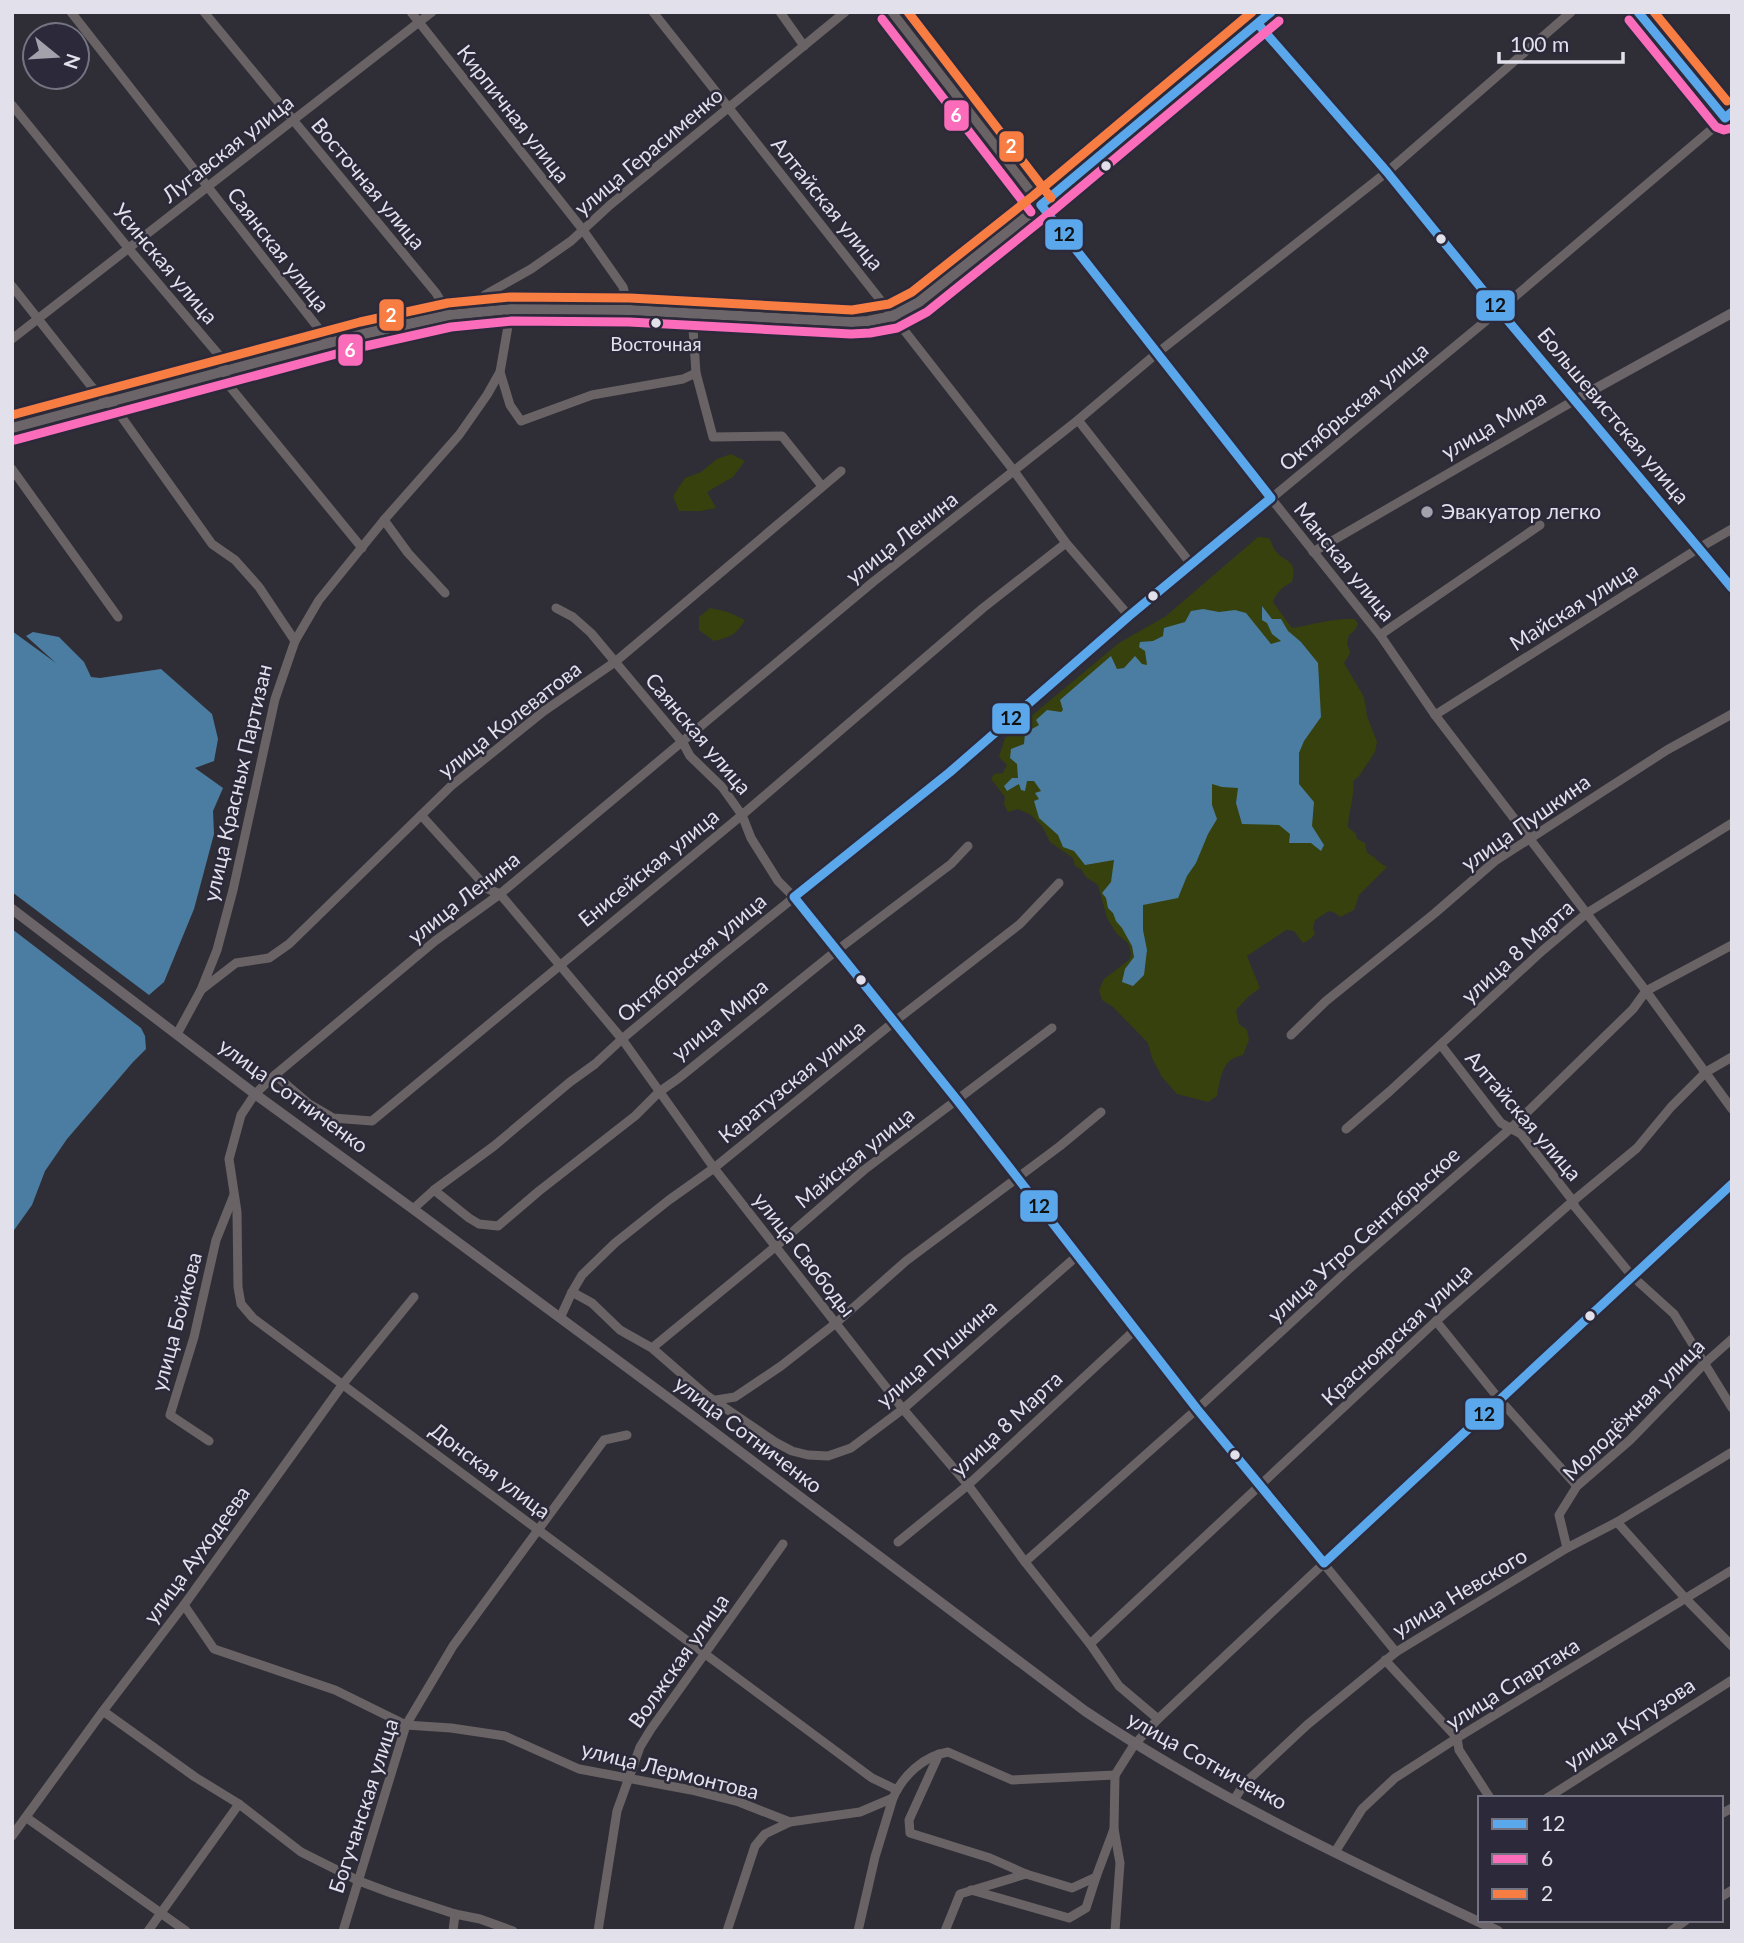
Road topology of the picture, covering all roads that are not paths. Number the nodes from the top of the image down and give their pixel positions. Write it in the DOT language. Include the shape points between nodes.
graph roads {
  1 [pos="71,12"];
  2 [pos="204,12"];
  3 [pos="411,12"];
  4 [pos="432,12"];
  5 [pos="653,12"];
  6 [pos="780,12"];
  7 [pos="845,12"];
  8 [pos="892,12"];
  9 [pos="1249,12"];
  10 [pos="1271,12"];
  11 [pos="1571,12"];
  12 [pos="1638,12"];
  13 [pos="419,22"];
  14 [pos="1258,23"];
  15 [pos="804,46"];
  16 [pos="12,105"];
  17 [pos="728,109"];
  18 [pos="1730,119"];
  19 [pos="292,121"];
  20 [pos="1387,172"];
  21 [pos="207,188"];
  22 [pos="1041,205"];
  23 [pos="583,230"];
  24 [pos="129,249"];
  25 [pos="12,286"];
  26 [pos="512,309"];
  27 [pos="629,310"];
  28 [pos="1499,310"];
  29 [pos="472,312"];
  30 [pos="1732,313"];
  31 [pos="692,314"];
  32 [pos="449,315"];
  33 [pos="893,316"];
  34 [pos="37,320"];
  35 [pos="12,339"];
  36 [pos="330,343"];
  37 [pos="1156,354"];
  38 [pos="225,371"];
  39 [pos="500,372"];
  40 [pos="696,373"];
  41 [pos="1575,400"];
  42 [pos="107,402"];
  43 [pos="1078,419"];
  44 [pos="12,428"];
  45 [pos="12,469"];
  46 [pos="841,471"];
  47 [pos="1014,471"];
  48 [pos="822,486"];
  49 [pos="1271,499"];
  50 [pos="384,520"];
  51 [pos="1540,525"];
  52 [pos="1732,530"];
  53 [pos="1066,543"];
  54 [pos="362,548"];
  55 [pos="1699,548"];
  56 [pos="1313,552"];
  57 [pos="1191,564"];
  58 [pos="1732,588"];
  59 [pos="445,593"];
  60 [pos="556,608"];
  61 [pos="1129,616"];
  62 [pos="118,617"];
  63 [pos="1380,635"];
  64 [pos="295,641"];
  65 [pos="615,662"];
  66 [pos="1732,714"];
  67 [pos="1435,715"];
  68 [pos="683,743"];
  69 [pos="421,815"];
  70 [pos="741,815"];
  71 [pos="1732,823"];
  72 [pos="1530,838"];
  73 [pos="968,846"];
  74 [pos="1059,883"];
  75 [pos="500,894"];
  76 [pos="794,897"];
  77 [pos="12,909"];
  78 [pos="1587,913"];
  79 [pos="1732,945"];
  80 [pos="836,951"];
  81 [pos="559,964"];
  82 [pos="201,990"];
  83 [pos="1646,990"];
  84 [pos="895,1021"];
  85 [pos="1052,1028"];
  86 [pos="177,1034"];
  87 [pos="1291,1035"];
  88 [pos="622,1039"];
  89 [pos="1440,1045"];
  90 [pos="1732,1057"];
  91 [pos="1706,1072"];
  92 [pos="275,1075"];
  93 [pos="659,1092"];
  94 [pos="256,1094"];
  95 [pos="957,1100"];
  96 [pos="1732,1109"];
  97 [pos="1101,1112"];
  98 [pos="1511,1128"];
  99 [pos="1346,1129"];
  100 [pos="714,1168"];
  101 [pos="1017,1177"];
  102 [pos="1732,1184"];
  103 [pos="434,1191"];
  104 [pos="234,1194"];
  105 [pos="1573,1200"];
  106 [pos="413,1209"];
  107 [pos="775,1247"];
  108 [pos="1077,1256"];
  109 [pos="1632,1276"];
  110 [pos="572,1293"];
  111 [pos="414,1297"];
  112 [pos="560,1318"];
  113 [pos="1436,1321"];
  114 [pos="835,1323"];
  115 [pos="1136,1329"];
  116 [pos="1732,1339"];
  117 [pos="652,1348"];
  118 [pos="1705,1363"];
  119 [pos="343,1384"];
  120 [pos="1499,1399"];
  121 [pos="716,1400"];
  122 [pos="1732,1408"];
  123 [pos="903,1409"];
  124 [pos="1197,1409"];
  125 [pos="627,1435"];
  126 [pos="209,1441"];
  127 [pos="1732,1452"];
  128 [pos="968,1485"];
  129 [pos="1261,1486"];
  130 [pos="1577,1486"];
  131 [pos="1617,1522"];
  132 [pos="539,1529"];
  133 [pos="898,1542"];
  134 [pos="783,1544"];
  135 [pos="1567,1548"];
  136 [pos="1025,1562"];
  137 [pos="1324,1563"];
  138 [pos="1732,1570"];
  139 [pos="1686,1598"];
  140 [pos="184,1605"];
  141 [pos="1090,1644"];
  142 [pos="1732,1646"];
  143 [pos="1396,1652"];
  144 [pos="706,1654"];
  145 [pos="1385,1660"];
  146 [pos="1732,1680"];
  147 [pos="103,1711"];
  148 [pos="1158,1719"];
  149 [pos="406,1725"];
  150 [pos="1457,1738"];
  151 [pos="1134,1745"];
  152 [pos="939,1754"];
  153 [pos="1115,1775"];
  154 [pos="628,1778"];
  155 [pos="895,1794"];
  156 [pos="1489,1796"];
  157 [pos="1549,1796"];
  158 [pos="1234,1801"];
  159 [pos="239,1804"];
  160 [pos="27,1818"];
  161 [pos="790,1822"];
  162 [pos="1114,1829"];
  163 [pos="12,1836"];
  164 [pos="1335,1852"];
  165 [pos="1026,1874"];
  166 [pos="1096,1877"];
  167 [pos="359,1881"];
  168 [pos="971,1890"];
  169 [pos="161,1913"];
  170 [pos="455,1914"];
  171 [pos="1478,1921"];
  172 [pos="1479,1922"];
  173 [pos="148,1931"];
  174 [pos="186,1931"];
  175 [pos="343,1931"];
  176 [pos="453,1931"];
  177 [pos="513,1931"];
  178 [pos="598,1931"];
  179 [pos="727,1931"];
  180 [pos="858,1931"];
  181 [pos="945,1931"];
  182 [pos="1115,1931"];
  183 [pos="1498,1931"];
  1 -- 21 [label="street, Саянская улица"];
  2 -- 19 [label="street, Восточная улица"];
  3 -- 13 [label="street, Кирпичная улица"];
  4 -- 13 [label="street, Лугавская улица"];
  5 -- 17 [label="street, Алтайская улица"];
  6 -- 15 [label="street"];
  7 -- 15 [label="street, улица Герасименко"];
  8 -- 22 [label="street, Манская улица"];
  9 -- 14 [label="main road, Большевистская улица"];
  10 -- 14 [label="main road"];
  11 -- 20 [label="street, улица Ленина"];
  12 -- 18 [label="street"];
  13 -- 19 [label="street, Лугавская улица"];
  13 -- 23 [label="street, Кирпичная улица"];
  14 -- 20 [label="main road, Большевистская улица"];
  14 -- 22 [label="main road"];
  15 -- 17 [label="street, улица Герасименко"];
  16 -- 24 [label="street, Усинская улица"];
  17 -- 23 [label="street, улица Герасименко"];
  17 -- 33 [label="street, Алтайская улица"];
  18 -- 28 [label="street, Октябрьская улица"];
  19 -- 21 [label="street, Лугавская улица"];
  19 -- 32 [label="street, Восточная улица" via="436,293"];
  20 -- 28 [label="main road, Большевистская улица"];
  20 -- 37 [label="street, улица Ленина"];
  21 -- 24 [label="street, Лугавская улица"];
  21 -- 36 [label="street, Саянская улица"];
  22 -- 33 [label="main road" via="919,302"];
  22 -- 37 [label="street, Манская улица"];
  23 -- 27 [label="street, Кирпичная улица" via="623,287"];
  23 -- 29 [label="street, улица Герасименко" via="531,269 485,295"];
  24 -- 34 [label="street, Лугавская улица"];
  24 -- 38 [label="street, Усинская улица" via="218,354"];
  25 -- 34 [label="street"];
  26 -- 27 [label="main road"];
  26 -- 29 [label="main road"];
  26 -- 39 [label="street, улица Красных Партизан"];
  27 -- 31 [label="main road"];
  28 -- 41 [label="main road, Большевистская улица"];
  28 -- 49 [label="street, Октябрьская улица"];
  29 -- 32 [label="main road"];
  30 -- 41 [label="main road, улица Мира"];
  31 -- 33 [label="main road" via="852,322"];
  31 -- 40 [label="street"];
  32 -- 36 [label="main road"];
  33 -- 47 [label="street, Алтайская улица"];
  34 -- 35 [label="street, Лугавская улица"];
  34 -- 42 [label="street"];
  36 -- 38 [label="main road"];
  37 -- 43 [label="street, улица Ленина"];
  37 -- 49 [label="street, Манская улица"];
  38 -- 42 [label="main road"];
  38 -- 54 [label="street, Усинская улица" via="231,388"];
  39 -- 40 [label="street" via="510,405 521,421 592,395"];
  39 -- 50 [label="street, улица Красных Партизан" via="459,435"];
  40 -- 48 [label="street" via="713,437 782,436"];
  41 -- 55 [label="street, Большевистская улица"];
  41 -- 56 [label="street, улица Мира"];
  42 -- 44 [label="main road"];
  42 -- 64 [label="street" via="212,544 260,587"];
  43 -- 47 [label="street, улица Ленина"];
  43 -- 57 [label="street"];
  45 -- 62 [label="street"];
  46 -- 48 [label="street, улица Колеватова"];
  47 -- 53 [label="street, Алтайская улица"];
  47 -- 68 [label="street, улица Ленина" via="873,582"];
  48 -- 65 [label="street, улица Колеватова"];
  49 -- 56 [label="street, Манская улица"];
  49 -- 57 [label="street, Октябрьская улица"];
  50 -- 54 [label="street, улица Красных Партизан"];
  50 -- 59 [label="street"];
  51 -- 63 [label="street"];
  52 -- 55 [label="street, Майская улица"];
  53 -- 61 [label="street, Алтайская улица"];
  53 -- 70 [label="street, Енисейская улица"];
  54 -- 64 [label="street, улица Красных Партизан" via="319,600"];
  55 -- 58 [label="street, Большевистская улица"];
  55 -- 67 [label="street, Майская улица"];
  56 -- 63 [label="street, Манская улица"];
  57 -- 61 [label="street, Октябрьская улица"];
  60 -- 65 [label="street, Саянская улица" via="591,633"];
  61 -- 76 [label="street, Октябрьская улица" via="950,772"];
  63 -- 67 [label="street, Манская улица"];
  64 -- 82 [label="street, улица Красных Партизан" via="275,699 217,950"];
  65 -- 68 [label="street, Саянская улица"];
  65 -- 69 [label="street, улица Колеватова" via="544,711"];
  66 -- 72 [label="street, улица Пушкина"];
  67 -- 72 [label="street, Манская улица"];
  68 -- 70 [label="street, Саянская улица"];
  68 -- 75 [label="street, улица Ленина"];
  69 -- 75 [label="street, улица Свободы" via="488,889"];
  69 -- 82 [label="street, улица Колеватова" via="289,944 269,958 236,963"];
  70 -- 76 [label="street, Саянская улица" via="778,881"];
  70 -- 81 [label="street, Енисейская улица"];
  71 -- 78 [label="street, улица 8 Марта"];
  72 -- 78 [label="street, Манская улица"];
  72 -- 87 [label="street, улица Пушкина" via="1495,861"];
  73 -- 80 [label="street, улица Мира" via="951,864"];
  74 -- 84 [label="street, Каратузская улица" via="1020,924"];
  75 -- 81 [label="street, улица Свободы"];
  75 -- 92 [label="street, улица Ленина"];
  76 -- 80 [label="street, Саянская улица"];
  76 -- 88 [label="street, Октябрьская улица"];
  77 -- 86 [label="main road, улица Сотниченко"];
  78 -- 83 [label="street, Манская улица"];
  78 -- 89 [label="street, улица 8 Марта"];
  79 -- 83 [label="street, улица Утро Сентябрьское"];
  80 -- 84 [label="street, Саянская улица"];
  80 -- 93 [label="street, улица Мира"];
  81 -- 88 [label="street, улица Свободы"];
  81 -- 92 [label="street, Енисейская улица" via="372,1121 333,1118"];
  82 -- 86 [label="street, улица Красных Партизан"];
  83 -- 91 [label="street, Манская улица"];
  83 -- 98 [label="street, улица Утро Сентябрьское" via="1633,1009"];
  84 -- 95 [label="street, Саянская улица"];
  84 -- 100 [label="street, Каратузская улица"];
  85 -- 95 [label="street, Майская улица"];
  86 -- 94 [label="main road, улица Сотниченко"];
  88 -- 93 [label="street, улица Свободы"];
  88 -- 103 [label="street, Октябрьская улица"];
  89 -- 98 [label="street, Алтайская улица" via="1501,1123"];
  89 -- 99 [label="street, улица 8 Марта"];
  90 -- 91 [label="street, Красноярская улица"];
  91 -- 96 [label="street, Манская улица"];
  91 -- 105 [label="street, Красноярская улица" via="1637,1148"];
  92 -- 94 [label="street, улица Ленина"];
  93 -- 100 [label="street, улица Свободы"];
  93 -- 103 [label="street, улица Мира" via="498,1226 468,1218"];
  94 -- 104 [label="street, Донская улица" via="241,1115 233,1140 229,1159"];
  94 -- 106 [label="main road, улица Сотниченко"];
  95 -- 101 [label="street, Саянская улица"];
  95 -- 107 [label="street, Майская улица" via="864,1170"];
  97 -- 101 [label="street"];
  98 -- 105 [label="street, Алтайская улица" via="1521,1134"];
  98 -- 124 [label="street, улица Утро Сентябрьское"];
  100 -- 107 [label="street, улица Свободы"];
  100 -- 110 [label="street, Каратузская улица" via="615,1243"];
  101 -- 108 [label="street, Саянская улица"];
  101 -- 114 [label="street" via="905,1261"];
  102 -- 109 [label="street"];
  103 -- 106 [label="street, Октябрьская улица"];
  104 -- 119 [label="street, Донская улица" via="241,1304 253,1318"];
  104 -- 126 [label="street, улица Бойкова" via="216,1240 194,1338 170,1415"];
  105 -- 109 [label="street, Алтайская улица"];
  105 -- 113 [label="street, Красноярская улица"];
  106 -- 112 [label="main road, улица Сотниченко"];
  107 -- 114 [label="street, улица Свободы"];
  107 -- 117 [label="street, Майская улица"];
  108 -- 115 [label="street, Саянская улица"];
  108 -- 123 [label="street, улица Пушкина"];
  109 -- 118 [label="street, Алтайская улица" via="1674,1314"];
  109 -- 120 [label="street"];
  110 -- 112 [label="street, Каратузская улица"];
  110 -- 117 [label="street"];
  111 -- 119 [label="street, улица Ауходеева"];
  112 -- 151 [label="main road, улица Сотниченко"];
  113 -- 120 [label="street"];
  113 -- 129 [label="street, Красноярская улица"];
  114 -- 121 [label="street" via="735,1397"];
  114 -- 123 [label="street, улица Свободы"];
  115 -- 124 [label="street, Саянская улица"];
  115 -- 128 [label="street, улица 8 Марта"];
  116 -- 118 [label="street, Молодёжная улица"];
  117 -- 121 [label="street"];
  118 -- 122 [label="street, Алтайская улица"];
  118 -- 130 [label="street, Молодёжная улица" via="1630,1440"];
  119 -- 132 [label="street, Донская улица"];
  119 -- 140 [label="street, улица Ауходеева"];
  120 -- 130 [label="street"];
  120 -- 137 [label="street"];
  121 -- 123 [label="street, улица Пушкина" via="775,1442 808,1455 851,1448"];
  123 -- 128 [label="street, улица Свободы"];
  124 -- 129 [label="street, Саянская улица"];
  124 -- 136 [label="street, улица Утро Сентябрьское"];
  125 -- 132 [label="street, Богучанская улица" via="604,1440"];
  127 -- 131 [label="street, улица Невского"];
  128 -- 133 [label="street, улица 8 Марта"];
  128 -- 136 [label="street, улица Свободы"];
  129 -- 137 [label="street, Саянская улица"];
  129 -- 141 [label="street, Красноярская улица"];
  130 -- 135 [label="street, Молодёжная улица" via="1559,1515"];
  131 -- 135 [label="street, улица Невского"];
  131 -- 139 [label="street"];
  132 -- 144 [label="street, Донская улица"];
  132 -- 149 [label="street, Богучанская улица" via="453,1646"];
  134 -- 144 [label="street, Волжская улица"];
  135 -- 143 [label="street, улица Невского"];
  136 -- 141 [label="street, улица Свободы"];
  137 -- 143 [label="street, Саянская улица"];
  137 -- 148 [label="street"];
  138 -- 139 [label="street, улица Спартака"];
  139 -- 142 [label="street"];
  139 -- 150 [label="street, улица Спартака"];
  140 -- 147 [label="street, улица Ауходеева"];
  140 -- 149 [label="street, улица Лермонтова" via="214,1649 335,1690"];
  141 -- 148 [label="street, улица Свободы" via="1119,1686"];
  143 -- 145 [label="street, улица Невского"];
  144 -- 154 [label="street, Волжская улица" via="650,1729"];
  144 -- 155 [label="street, Донская улица"];
  145 -- 150 [label="street"];
  145 -- 158 [label="street, улица Невского" via="1307,1725 1244,1784"];
  146 -- 157 [label="street, улица Кутузова"];
  147 -- 159 [label="street"];
  147 -- 160 [label="street, улица Ауходеева"];
  148 -- 151 [label="street"];
  149 -- 154 [label="street, улица Лермонтова" via="505,1736 579,1769"];
  149 -- 167 [label="street, Богучанская улица"];
  150 -- 156 [label="street"];
  150 -- 164 [label="street, улица Спартака" via="1395,1778 1362,1809"];
  151 -- 153 [label="street"];
  151 -- 158 [label="main road, улица Сотниченко"];
  152 -- 153 [label="street" via="948,1752 1012,1780"];
  152 -- 155 [label="street" via="923,1760"];
  152 -- 165 [label="street" via="909,1820 910,1833"];
  153 -- 162 [label="street"];
  154 -- 161 [label="street, улица Лермонтова" via="739,1802"];
  154 -- 178 [label="street, Волжская улица" via="617,1811"];
  155 -- 161 [label="street, улица Лермонтова" via="860,1812"];
  155 -- 180 [label="street"];
  158 -- 164 [label="main road, улица Сотниченко"];
  159 -- 167 [label="street" via="301,1852"];
  159 -- 169 [label="street"];
  160 -- 163 [label="street, улица Ауходеева"];
  160 -- 169 [label="street"];
  161 -- 179 [label="street" via="765,1834 755,1846"];
  162 -- 166 [label="street"];
  162 -- 182 [label="street" via="1121,1863"];
  164 -- 171 [label="main road, улица Сотниченко"];
  165 -- 166 [label="street" via="1072,1888"];
  165 -- 168 [label="street"];
  166 -- 168 [label="street" via="1086,1908 1069,1917"];
  167 -- 170 [label="street"];
  167 -- 175 [label="street, Богучанская улица"];
  168 -- 181 [label="street" via="960,1894"];
  169 -- 173 [label="street"];
  169 -- 174 [label="street"];
  170 -- 176 [label="street"];
  170 -- 177 [label="street"];
  172 -- 183 [label="main road, улица Сотниченко"];
}
